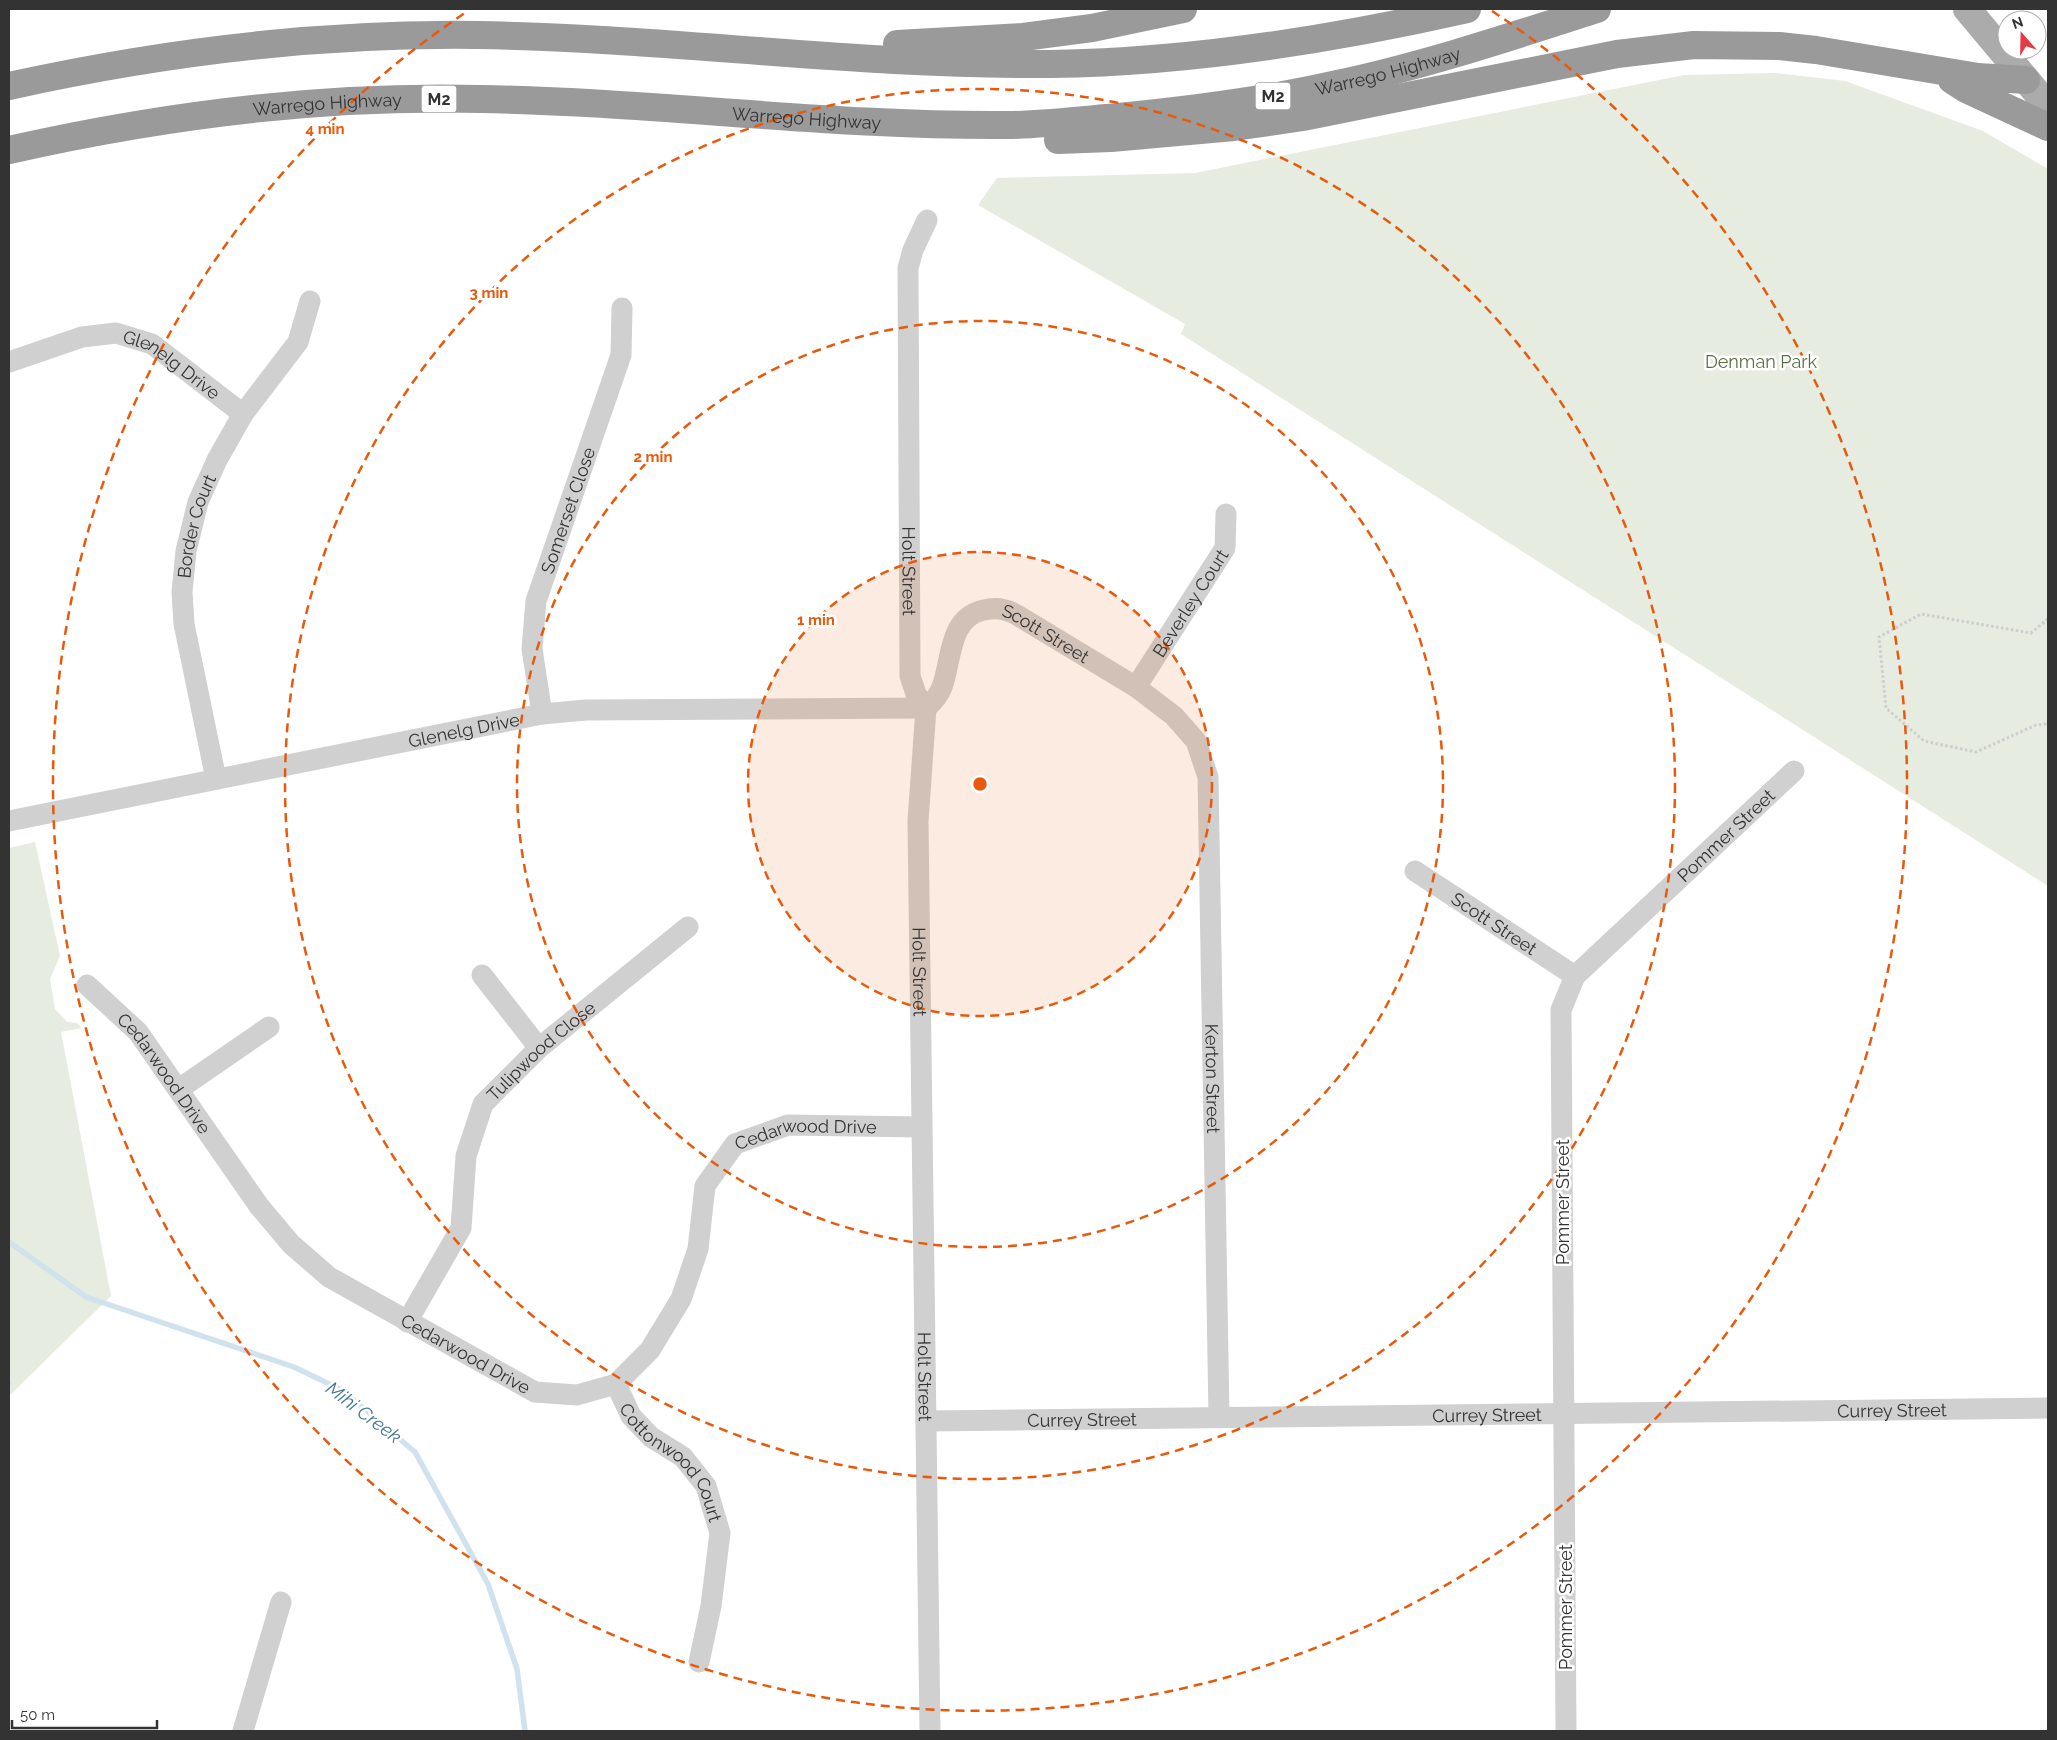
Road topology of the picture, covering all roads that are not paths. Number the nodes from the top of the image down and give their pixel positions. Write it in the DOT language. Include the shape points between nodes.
graph roads {
  1 [pos="1183,9"];
  2 [pos="1467,9"];
  3 [pos="1597,9"];
  4 [pos="1967,9"];
  5 [pos="852,57"];
  6 [pos="1938,71"];
  7 [pos="2037,82"];
  8 [pos="9,86"];
  9 [pos="2048,106"];
  10 [pos="940,124"];
  11 [pos="2048,126"];
  12 [pos="9,150"];
  13 [pos="927,220"];
  14 [pos="310,301"];
  15 [pos="622,308"];
  16 [pos="9,362"];
  17 [pos="243,414"];
  18 [pos="1226,514"];
  19 [pos="1136,687"];
  20 [pos="926,708"];
  21 [pos="542,714"];
  22 [pos="1196,741"];
  23 [pos="1794,771"];
  24 [pos="216,779"];
  25 [pos="9,821"];
  26 [pos="1415,871"];
  27 [pos="688,927"];
  28 [pos="482,975"];
  29 [pos="1575,976"];
  30 [pos="87,985"];
  31 [pos="269,1028"];
  32 [pos="539,1048"];
  33 [pos="179,1090"];
  34 [pos="922,1127"];
  35 [pos="407,1322"];
  36 [pos="616,1384"];
  37 [pos="2048,1408"];
  38 [pos="1564,1414"];
  39 [pos="1219,1416"];
  40 [pos="926,1421"];
  41 [pos="282,1602"];
  42 [pos="699,1662"];
  43 [pos="243,1731"];
  44 [pos="930,1731"];
  45 [pos="1566,1731"];
  1 -- 5 [label="highway" via="1092,28 1023,37 902,43"];
  2 -- 5 [label="highway" via="1316,40 1137,61 981,64"];
  3 -- 10 [label="highway, Warrego Highway / M2" via="1422,62 1334,85 1251,101 1016,125"];
  4 -- 7 [label="main road"];
  5 -- 8 [label="highway" via="570,39 368,35 183,54 93,68"];
  6 -- 7 [label="highway"];
  6 -- 10 [label="highway" via="1779,46 1694,45 1609,56 1234,128 1111,138 990,141"];
  6 -- 11 [label="highway" via="1966,89"];
  7 -- 9 [label="main road"];
  10 -- 12 [label="highway, Warrego Highway / M2" via="786,118 480,98 318,101 163,119"];
  13 -- 20 [label="street, Holt Street" via="911,257 908,277 910,676 916,694"];
  14 -- 17 [label="street, Border Court" via="298,342"];
  15 -- 21 [label="street, Somerset Close" via="621,355 536,601 532,649"];
  16 -- 17 [label="street, Glenelg Drive" via="82,337 116,333 152,344"];
  17 -- 24 [label="street, Border Court" via="198,502 186,551 182,592 184,624"];
  18 -- 19 [label="street, Beverley Court" via="1225,548"];
  19 -- 20 [label="street, Scott Street" via="1012,612 997,608 968,617 959,629 949,652 941,689"];
  19 -- 22 [label="street, Scott Street" via="1174,716"];
  20 -- 21 [label="street, Glenelg Drive" via="586,710"];
  20 -- 34 [label="street, Holt Street" via="918,821"];
  21 -- 24 [label="street, Glenelg Drive"];
  22 -- 39 [label="street, Kerton Street" via="1208,777"];
  23 -- 29 [label="street, Pommer Street"];
  24 -- 25 [label="street, Glenelg Drive"];
  26 -- 29 [label="street, Scott Street"];
  27 -- 32 [label="street, Tulipwood Close"];
  28 -- 32 [label="street"];
  29 -- 38 [label="street, Pommer Street" via="1561,1010"];
  30 -- 33 [label="street, Cedarwood Drive" via="138,1032"];
  31 -- 33 [label="street"];
  32 -- 35 [label="street, Tulipwood Close" via="483,1104 466,1156 460,1228"];
  33 -- 35 [label="street, Cedarwood Drive" via="259,1206 291,1244 329,1277"];
  34 -- 36 [label="street, Cedarwood Drive" via="788,1125 735,1144 705,1186 698,1249 681,1299 650,1350"];
  34 -- 40 [label="street, Holt Street"];
  35 -- 36 [label="street, Cedarwood Drive" via="535,1392 577,1395"];
  36 -- 42 [label="street, Cottonwood Court" via="630,1416 650,1437 683,1457 706,1486 720,1533 711,1606"];
  37 -- 38 [label="street, Currey Street"];
  38 -- 39 [label="street, Currey Street"];
  38 -- 45 [label="street, Pommer Street"];
  39 -- 40 [label="street, Currey Street"];
  40 -- 44 [label="street, Holt Street"];
  41 -- 43 [label="street"];
}
